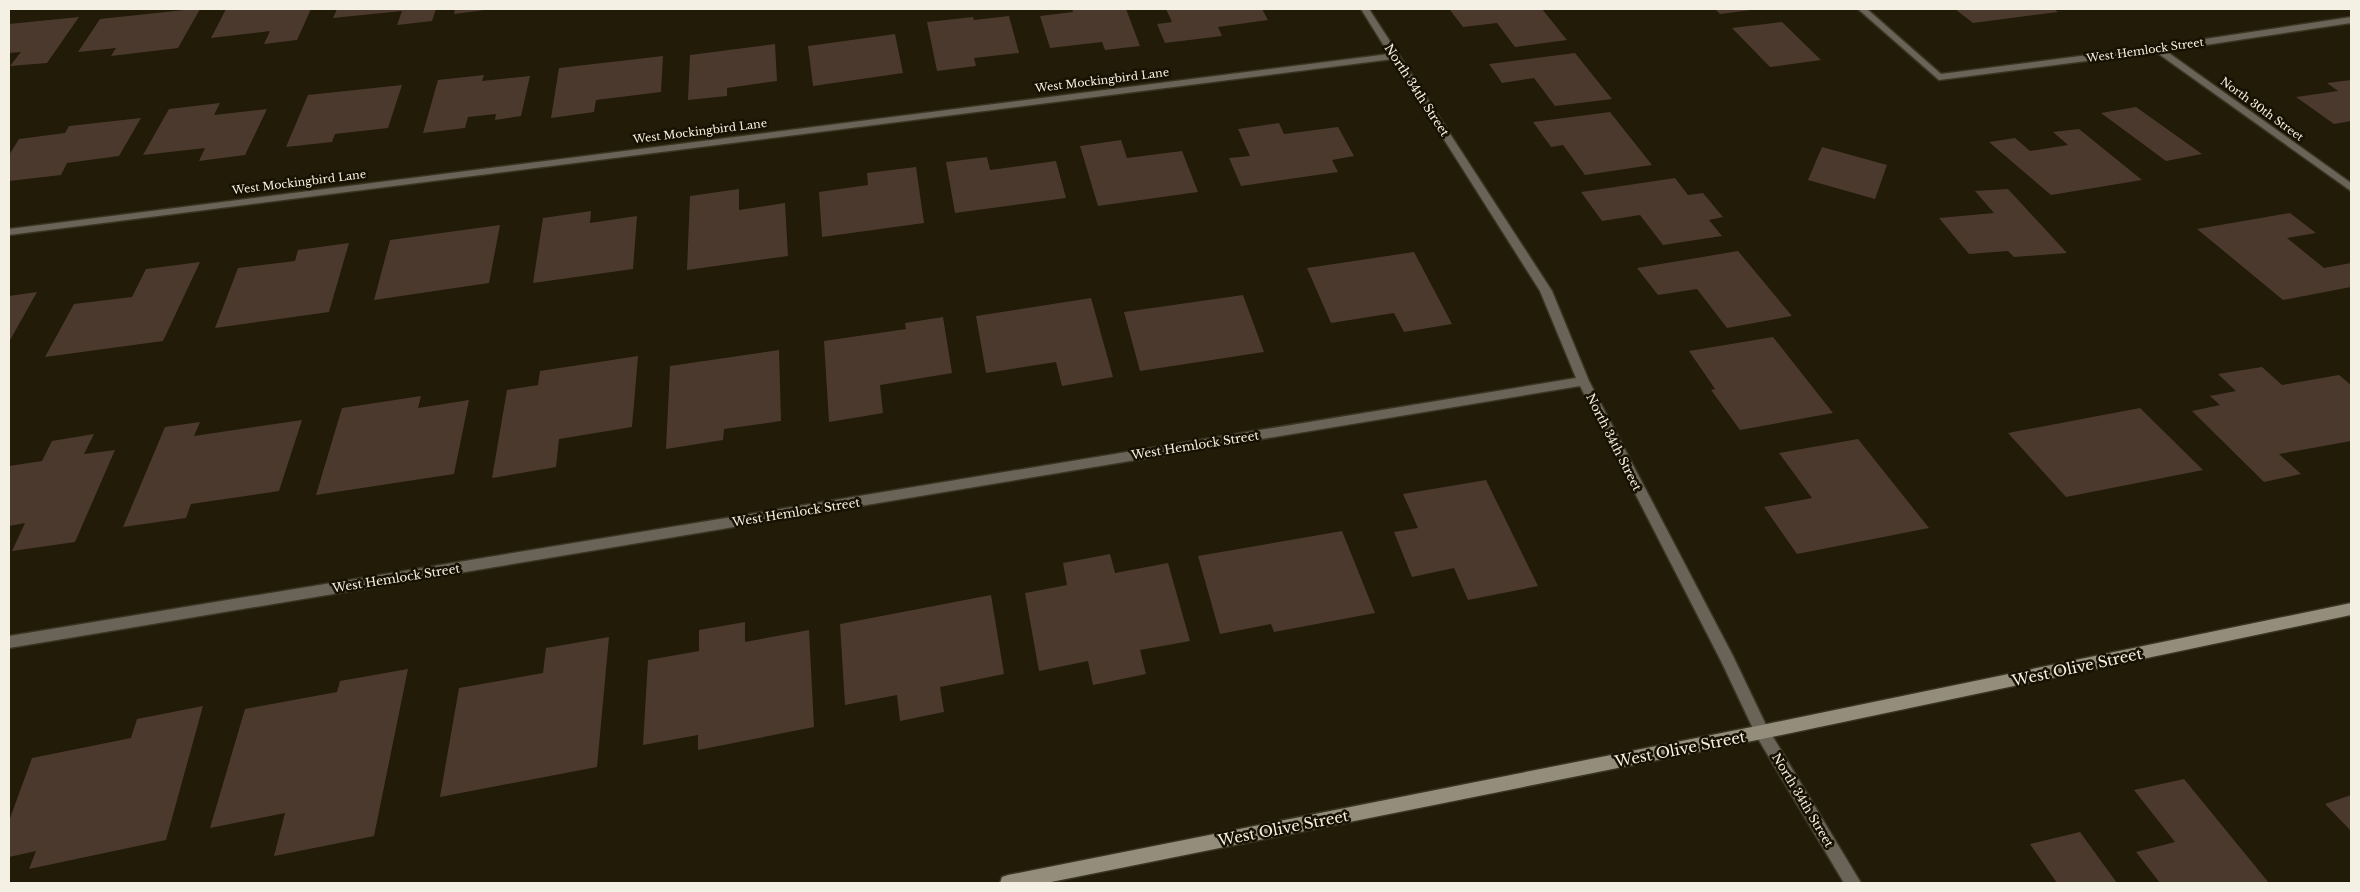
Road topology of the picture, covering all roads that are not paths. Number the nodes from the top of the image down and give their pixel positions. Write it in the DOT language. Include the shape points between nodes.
graph roads {
  1 [pos="1365,9"];
  2 [pos="1862,9"];
  3 [pos="2351,20"];
  4 [pos="2158,49"];
  5 [pos="1395,56"];
  6 [pos="2351,188"];
  7 [pos="9,232"];
  8 [pos="1583,381"];
  9 [pos="2351,609"];
  10 [pos="9,642"];
  11 [pos="1762,732"];
  12 [pos="1008,883"];
  13 [pos="1853,883"];
  1 -- 5 [label="street, North 34th Street"];
  2 -- 4 [label="street, West Hemlock Street" via="1939,77"];
  3 -- 4 [label="street, West Hemlock Street"];
  4 -- 6 [label="street, North 30th Street"];
  5 -- 7 [label="street, West Mockingbird Lane"];
  5 -- 8 [label="street, North 34th Street" via="1546,291"];
  8 -- 10 [label="street, West Hemlock Street"];
  8 -- 11 [label="street, North 34th Street"];
  9 -- 11 [label="main road, West Olive Street"];
  11 -- 12 [label="main road, West Olive Street"];
  11 -- 13 [label="street, North 34th Street"];
}
